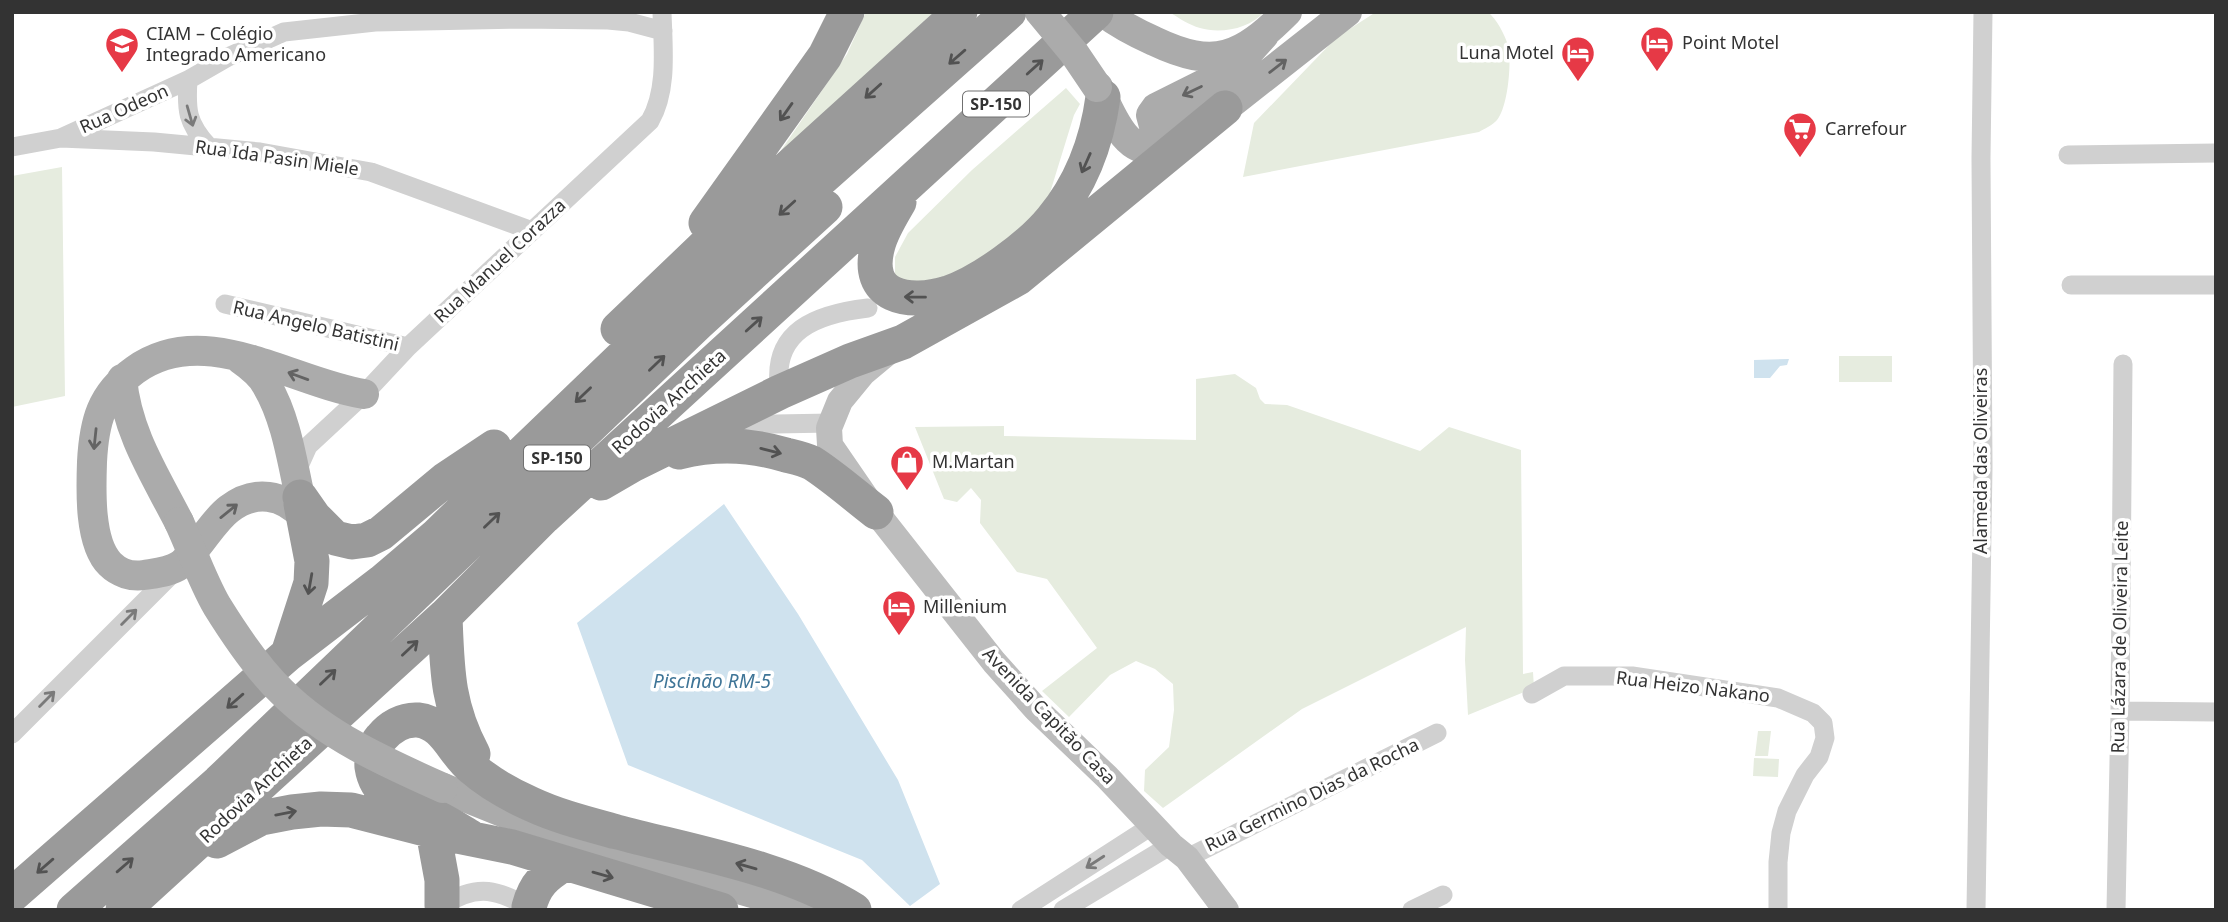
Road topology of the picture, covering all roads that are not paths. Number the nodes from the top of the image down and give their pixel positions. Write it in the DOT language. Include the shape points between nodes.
graph roads {
  1 [pos="847,12"];
  2 [pos="960,12"];
  3 [pos="1009,12"];
  4 [pos="1042,12"];
  5 [pos="1096,12"];
  6 [pos="1103,12"];
  7 [pos="1287,12"];
  8 [pos="1347,12"];
  9 [pos="1983,12"];
  10 [pos="518,15"];
  11 [pos="343,18"];
  12 [pos="662,21"];
  13 [pos="1264,35"];
  14 [pos="188,80"];
  15 [pos="1100,92"];
  16 [pos="1211,113"];
  17 [pos="61,138"];
  18 [pos="208,146"];
  19 [pos="12,147"];
  20 [pos="2216,153"];
  21 [pos="2068,155"];
  22 [pos="913,180"];
  23 [pos="532,231"];
  24 [pos="2071,285"];
  25 [pos="2216,285"];
  26 [pos="657,292"];
  27 [pos="225,304"];
  28 [pos="867,308"];
  29 [pos="903,342"];
  30 [pos="408,347"];
  31 [pos="234,354"];
  32 [pos="2123,364"];
  33 [pos="122,379"];
  34 [pos="780,392"];
  35 [pos="364,394"];
  36 [pos="834,414"];
  37 [pos="712,425"];
  38 [pos="494,447"];
  39 [pos="632,465"];
  40 [pos="300,497"];
  41 [pos="876,512"];
  42 [pos="544,517"];
  43 [pos="181,565"];
  44 [pos="445,616"];
  45 [pos="325,625"];
  46 [pos="288,654"];
  47 [pos="1532,694"];
  48 [pos="2120,711"];
  49 [pos="2216,712"];
  50 [pos="1437,733"];
  51 [pos="12,734"];
  52 [pos="489,781"];
  53 [pos="1153,825"];
  54 [pos="433,831"];
  55 [pos="472,838"];
  56 [pos="512,847"];
  57 [pos="1179,851"];
  58 [pos="179,860"];
  59 [pos="564,864"];
  60 [pos="754,893"];
  61 [pos="12,895"];
  62 [pos="1443,895"];
  63 [pos="523,905"];
  64 [pos="442,908"];
  65 [pos="74,910"];
  66 [pos="123,910"];
  67 [pos="721,910"];
  68 [pos="792,910"];
  69 [pos="836,910"];
  70 [pos="854,910"];
  71 [pos="1021,910"];
  72 [pos="1063,910"];
  73 [pos="1226,910"];
  74 [pos="1412,910"];
  75 [pos="1778,910"];
  76 [pos="1976,910"];
  77 [pos="2116,910"];
  1 -- 26 [label="highway, one-way" via="825,55"];
  2 -- 26 [label="highway, SP-150, one-way"];
  3 -- 45 [label="highway, SP-150, one-way" via="643,337 436,536"];
  4 -- 15 [label="main road, bridge"];
  65 -- 4 [label="highway, Rodovia Anchieta / SP-150, one-way" via="219,782 707,314"];
  22 -- 5 [label="highway, Rodovia Anchieta / SP-150, one-way"];
  6 -- 13 [label="main road" via="1179,53 1207,58 1229,55"];
  7 -- 13 [label="main road"];
  16 -- 8 [label="main road, one-way"];
  9 -- 76 [label="street, Alameda das Oliveiras" via="1983,467"];
  10 -- 11 [label="street, Rua Odeon" via="375,22"];
  10 -- 12 [label="street, Rua Odeon"];
  11 -- 14 [label="street, Rua Odeon" via="284,32"];
  12 -- 23 [label="street, Rua Manuel Corazza" via="662,86 659,106 650,121"];
  13 -- 16 [label="main road, one-way" via="1226,73 1156,107 1151,121 1154,126 1165,126"];
  14 -- 17 [label="street, Rua Odeon"];
  14 -- 18 [label="street, Rua Odeon, one-way" via="189,120"];
  15 -- 16 [label="main road" via="1128,140 1143,148 1163,145"];
  15 -- 22 [label="highway, one-way" via="1098,128 1090,156 1052,219 1005,260 965,285 929,297 901,296 884,289 877,278 880,238"];
  16 -- 29 [label="highway" via="1018,278"];
  17 -- 18 [label="street, Rua Ida Pasin Miele"];
  17 -- 19 [label="street, Rua Ida Pasin Miele"];
  18 -- 23 [label="street, Rua Ida Pasin Miele" via="370,172"];
  20 -- 21 [label="street"];
  42 -- 22 [label="highway, Rodovia Anchieta / SP-150, one-way"];
  23 -- 30 [label="street, Rua Manuel Corazza"];
  24 -- 25 [label="street"];
  26 -- 38 [label="highway, SP-150"];
  27 -- 30 [label="street, Rua Angelo Batistini"];
  28 -- 34 [label="street" via="824,315 797,333 780,361"];
  29 -- 34 [label="highway"];
  29 -- 36 [label="main road" via="849,388"];
  30 -- 35 [label="street, Rua Manuel Corazza"];
  31 -- 33 [label="main road" via="164,354"];
  35 -- 31 [label="main road, one-way"];
  31 -- 40 [label="main road" via="267,385"];
  32 -- 48 [label="street, Rua Lázara de Oliveira Leite"];
  33 -- 43 [label="main road, one-way" via="106,398 96,423 92,463 94,525 100,551 122,573 138,576"];
  33 -- 60 [label="main road, bridge" via="131,427 216,605 281,692 312,718 402,770 573,841"];
  34 -- 37 [label="highway"];
  35 -- 40 [label="street, Rua Manuel Corazza" via="309,446"];
  36 -- 37 [label="street"];
  36 -- 41 [label="main road, Avenida Capitão Casa" via="830,445"];
  37 -- 39 [label="highway"];
  38 -- 40 [label="highway" via="367,540 335,538"];
  38 -- 45 [label="highway, SP-150" via="393,544"];
  39 -- 41 [label="highway, one-way" via="701,448 762,449 810,462"];
  39 -- 42 [label="highway"];
  43 -- 40 [label="main road, one-way" via="228,510 247,499 274,497 291,503"];
  40 -- 46 [label="highway, one-way" via="312,561 311,583"];
  41 -- 53 [label="main road, Avenida Capitão Casa" via="994,662"];
  42 -- 44 [label="highway, Rodovia Anchieta / SP-150"];
  51 -- 43 [label="street, one-way"];
  44 -- 52 [label="highway" via="448,685 454,710"];
  58 -- 44 [label="highway, Rodovia Anchieta / SP-150, one-way"];
  45 -- 46 [label="highway, SP-150"];
  46 -- 61 [label="highway, SP-150, one-way"];
  47 -- 75 [label="street, Rua Heizo Nakano" via="1564,676 1632,676 1778,698 1813,713 1823,723 1825,738 1787,811 1778,862"];
  48 -- 49 [label="street"];
  48 -- 77 [label="street, Rua Lázara de Oliveira Leite"];
  50 -- 57 [label="street, Rua Germino Dias da Rocha"];
  52 -- 55 [label="highway" via="471,768 432,724 401,722 377,743 372,763 374,779 383,793"];
  70 -- 52 [label="highway, one-way" via="805,884 575,821"];
  53 -- 57 [label="main road, Avenida Capitão Casa"];
  53 -- 71 [label="street, one-way"];
  54 -- 55 [label="highway"];
  58 -- 54 [label="highway, one-way" via="261,818 292,812 351,810"];
  54 -- 64 [label="highway"];
  55 -- 56 [label="highway"];
  56 -- 59 [label="highway"];
  56 -- 63 [label="highway" via="515,886"];
  57 -- 72 [label="street, Rua Germino Dias da Rocha"];
  57 -- 73 [label="main road, Avenida Capitão Casa"];
  58 -- 66 [label="highway, Rodovia Anchieta / SP-150"];
  59 -- 63 [label="highway" via="543,877"];
  59 -- 67 [label="highway, one-way"];
  60 -- 68 [label="main road"];
  60 -- 69 [label="main road"];
  62 -- 74 [label="street"];
  63 -- 64 [label="street" via="484,891 468,891"];
}
